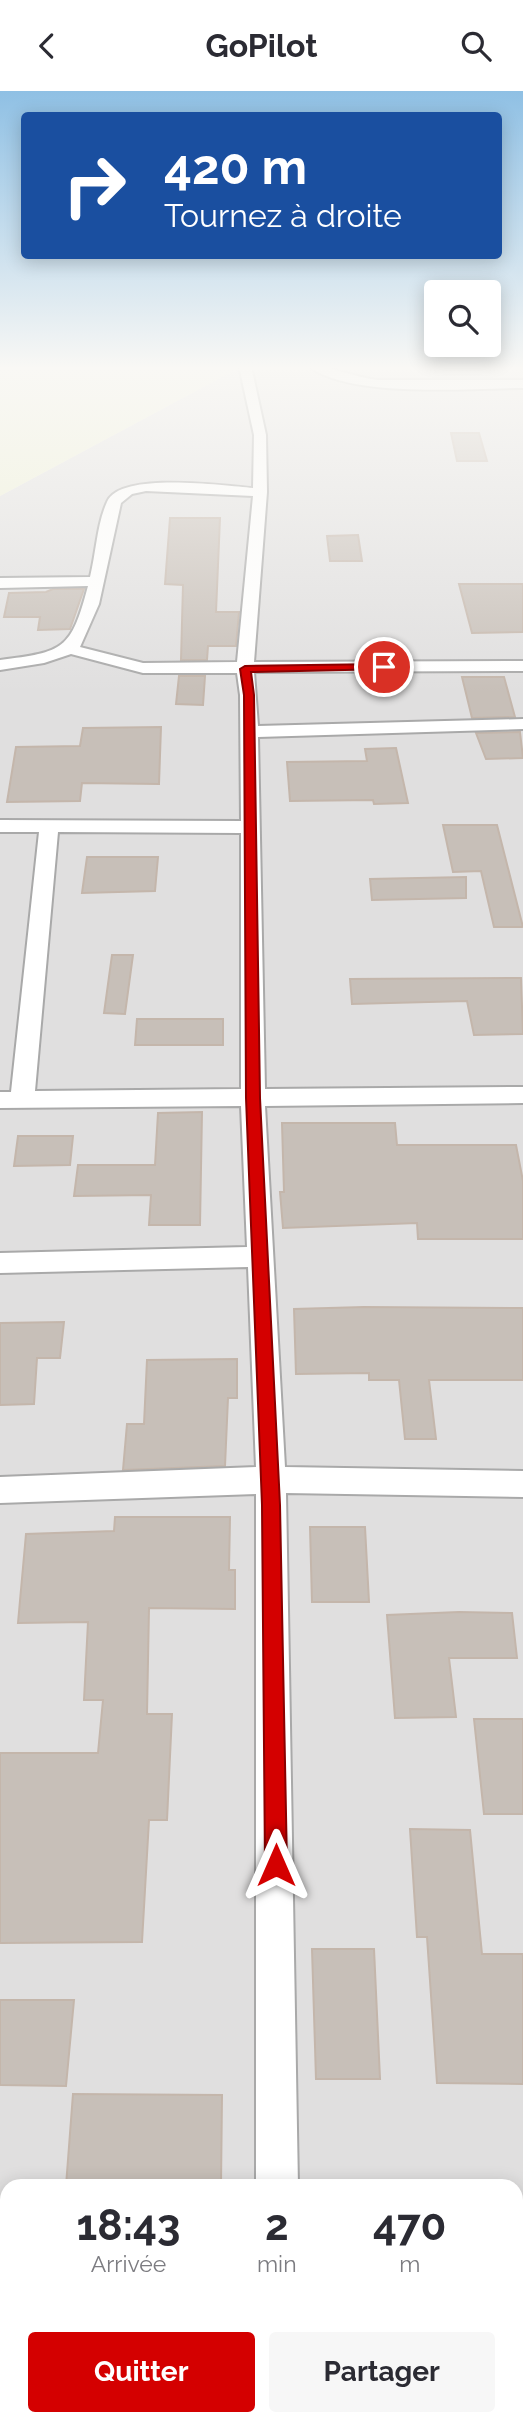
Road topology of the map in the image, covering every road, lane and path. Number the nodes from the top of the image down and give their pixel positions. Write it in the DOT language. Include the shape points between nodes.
graph roads {
  1 [pos="260,475"];
  2 [pos="260,492"];
  3 [pos="96,582"];
  4 [pos="0,583"];
  5 [pos="70,649"];
  6 [pos="0,664"];
  7 [pos="523,666"];
  8 [pos="245,669"];
  9 [pos="523,724"];
  10 [pos="249,732"];
  11 [pos="0,826"];
  12 [pos="49,827"];
  13 [pos="249,827"];
  14 [pos="523,1095"];
  15 [pos="253,1098"];
  16 [pos="11,1100"];
  17 [pos="260,1257"];
  18 [pos="0,1263"];
  19 [pos="271,1481"];
  20 [pos="523,1484"];
  21 [pos="0,1490"];
  22 [pos="277,2179"];
  1 -- 2 [label="street"];
  2 -- 3 [label="street" via="146,487 127,491 114,501"];
  2 -- 8 [label="street"];
  3 -- 4 [label="street"];
  3 -- 5 [label="street" via="81,635"];
  5 -- 6 [label="street" via="42,659"];
  5 -- 8 [label="street" via="143,668"];
  7 -- 8 [label="street"];
  8 -- 10 [label="street"];
  9 -- 10 [label="street"];
  10 -- 13 [label="street"];
  11 -- 12 [label="street"];
  12 -- 13 [label="street"];
  12 -- 16 [label="street"];
  13 -- 15 [label="street"];
  14 -- 15 [label="street"];
  15 -- 16 [label="street"];
  15 -- 17 [label="street"];
  17 -- 18 [label="street"];
  17 -- 19 [label="street"];
  19 -- 20 [label="street"];
  19 -- 21 [label="street"];
  19 -- 22 [label="street"];
}
